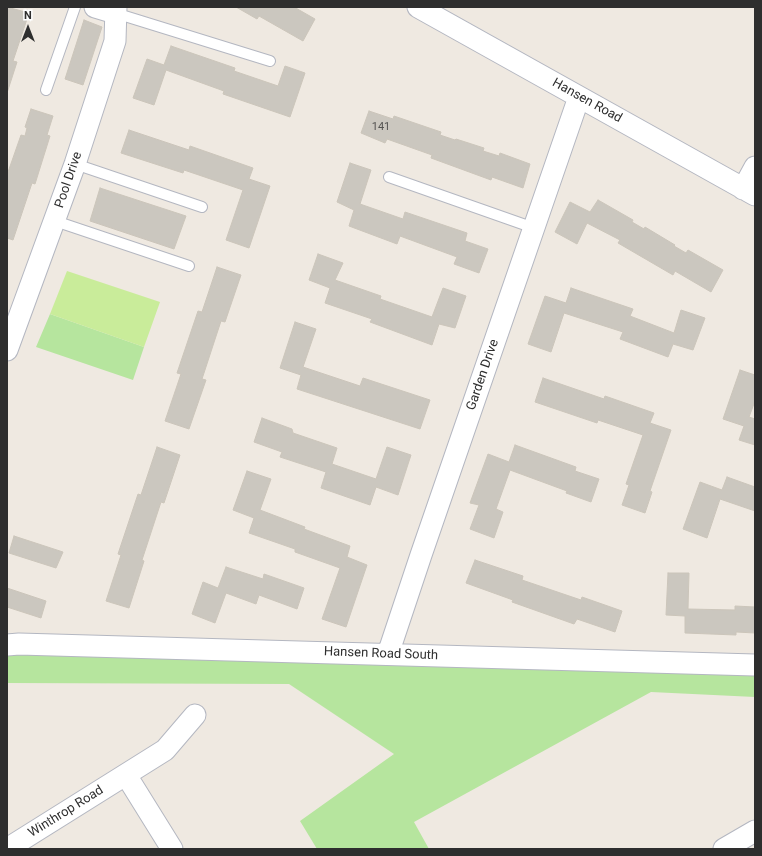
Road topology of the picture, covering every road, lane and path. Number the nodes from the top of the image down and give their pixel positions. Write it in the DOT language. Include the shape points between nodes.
graph roads {
  1 [pos="76,7"];
  2 [pos="96,7"];
  3 [pos="418,7"];
  4 [pos="115,10"];
  5 [pos="270,61"];
  6 [pos="46,90"];
  7 [pos="579,97"];
  8 [pos="75,164"];
  9 [pos="755,167"];
  10 [pos="389,177"];
  11 [pos="749,192"];
  12 [pos="202,207"];
  13 [pos="55,221"];
  14 [pos="534,228"];
  15 [pos="189,266"];
  16 [pos="7,350"];
  17 [pos="7,645"];
  18 [pos="388,654"];
  19 [pos="755,665"];
  20 [pos="195,715"];
  21 [pos="126,774"];
  22 [pos="755,831"];
  23 [pos="7,849"];
  24 [pos="172,849"];
  25 [pos="724,849"];
  1 -- 6 [label="lane"];
  2 -- 4 [label="street"];
  3 -- 7 [label="street, Hansen Road"];
  4 -- 5 [label="lane"];
  4 -- 8 [label="street, Pool Drive" via="115,41"];
  7 -- 11 [label="street, Hansen Road"];
  7 -- 14 [label="street, Garden Drive"];
  8 -- 12 [label="lane"];
  8 -- 13 [label="street, Pool Drive"];
  9 -- 11 [label="street"];
  10 -- 14 [label="lane"];
  13 -- 15 [label="lane"];
  13 -- 16 [label="street, Pool Drive"];
  14 -- 18 [label="street, Garden Drive"];
  17 -- 18 [label="street, Hansen Road South"];
  18 -- 19 [label="street, Hansen Road South"];
  20 -- 21 [label="street, Winthrop Road" via="165,750"];
  21 -- 23 [label="street, Winthrop Road"];
  21 -- 24 [label="street"];
  22 -- 25 [label="street"];
}
